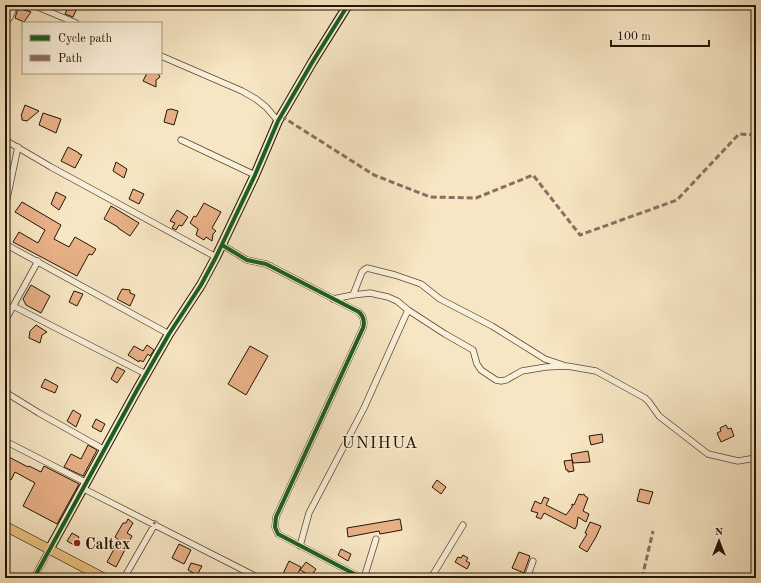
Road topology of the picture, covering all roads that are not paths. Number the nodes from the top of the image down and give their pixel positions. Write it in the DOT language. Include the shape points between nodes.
graph roads {
  1 [pos="15,5"];
  2 [pos="33,5"];
  3 [pos="348,5"];
  4 [pos="74,22"];
  5 [pos="5,23"];
  6 [pos="162,56"];
  7 [pos="278,121"];
  8 [pos="5,140"];
  9 [pos="181,140"];
  10 [pos="18,147"];
  11 [pos="255,175"];
  12 [pos="5,208"];
  13 [pos="5,244"];
  14 [pos="222,245"];
  15 [pos="216,257"];
  16 [pos="38,261"];
  17 [pos="353,295"];
  18 [pos="333,299"];
  19 [pos="13,306"];
  20 [pos="408,310"];
  21 [pos="5,321"];
  22 [pos="169,334"];
  23 [pos="566,366"];
  24 [pos="146,374"];
  25 [pos="5,392"];
  26 [pos="5,441"];
  27 [pos="103,449"];
  28 [pos="756,458"];
  29 [pos="84,485"];
  30 [pos="5,490"];
  31 [pos="155,524"];
  32 [pos="463,525"];
  33 [pos="5,526"];
  34 [pos="376,540"];
  35 [pos="300,546"];
  36 [pos="49,550"];
  37 [pos="533,561"];
  38 [pos="34,578"];
  39 [pos="104,578"];
  40 [pos="124,578"];
  41 [pos="259,578"];
  42 [pos="363,578"];
  43 [pos="431,578"];
  44 [pos="527,578"];
  1 -- 5 [label="street"];
  2 -- 4 [label="street"];
  3 -- 7 [label="street"];
  6 -- 7 [label="street" via="242,91 266,107"];
  7 -- 11 [label="street"];
  8 -- 10 [label="street"];
  9 -- 11 [label="street"];
  10 -- 12 [label="street"];
  10 -- 15 [label="street"];
  11 -- 14 [label="street"];
  13 -- 16 [label="street"];
  14 -- 15 [label="street"];
  14 -- 18 [label="street" via="247,260 266,264"];
  15 -- 22 [label="street"];
  16 -- 19 [label="street"];
  16 -- 22 [label="street"];
  17 -- 18 [label="street"];
  17 -- 20 [label="street" via="379,295 397,301"];
  17 -- 23 [label="street" via="362,272 367,268 409,279 545,359"];
  18 -- 35 [label="street" via="363,315 365,324 276,517 275,527 278,534"];
  19 -- 21 [label="street"];
  19 -- 24 [label="street"];
  20 -- 23 [label="street" via="472,350 481,370 496,380 506,380 522,371"];
  20 -- 35 [label="street" via="364,408 309,513"];
  22 -- 24 [label="street"];
  23 -- 28 [label="street" via="596,371 639,394 649,402 659,416 708,454 738,461"];
  24 -- 27 [label="street"];
  25 -- 27 [label="street"];
  26 -- 29 [label="street"];
  27 -- 29 [label="street"];
  29 -- 31 [label="street"];
  29 -- 36 [label="street"];
  30 -- 33 [label="lane"];
  31 -- 40 [label="street"];
  31 -- 41 [label="street"];
  32 -- 43 [label="street"];
  33 -- 36 [label="main road"];
  34 -- 42 [label="street"];
  35 -- 42 [label="street"];
  36 -- 38 [label="street"];
  36 -- 39 [label="main road"];
  37 -- 44 [label="street"];
}
